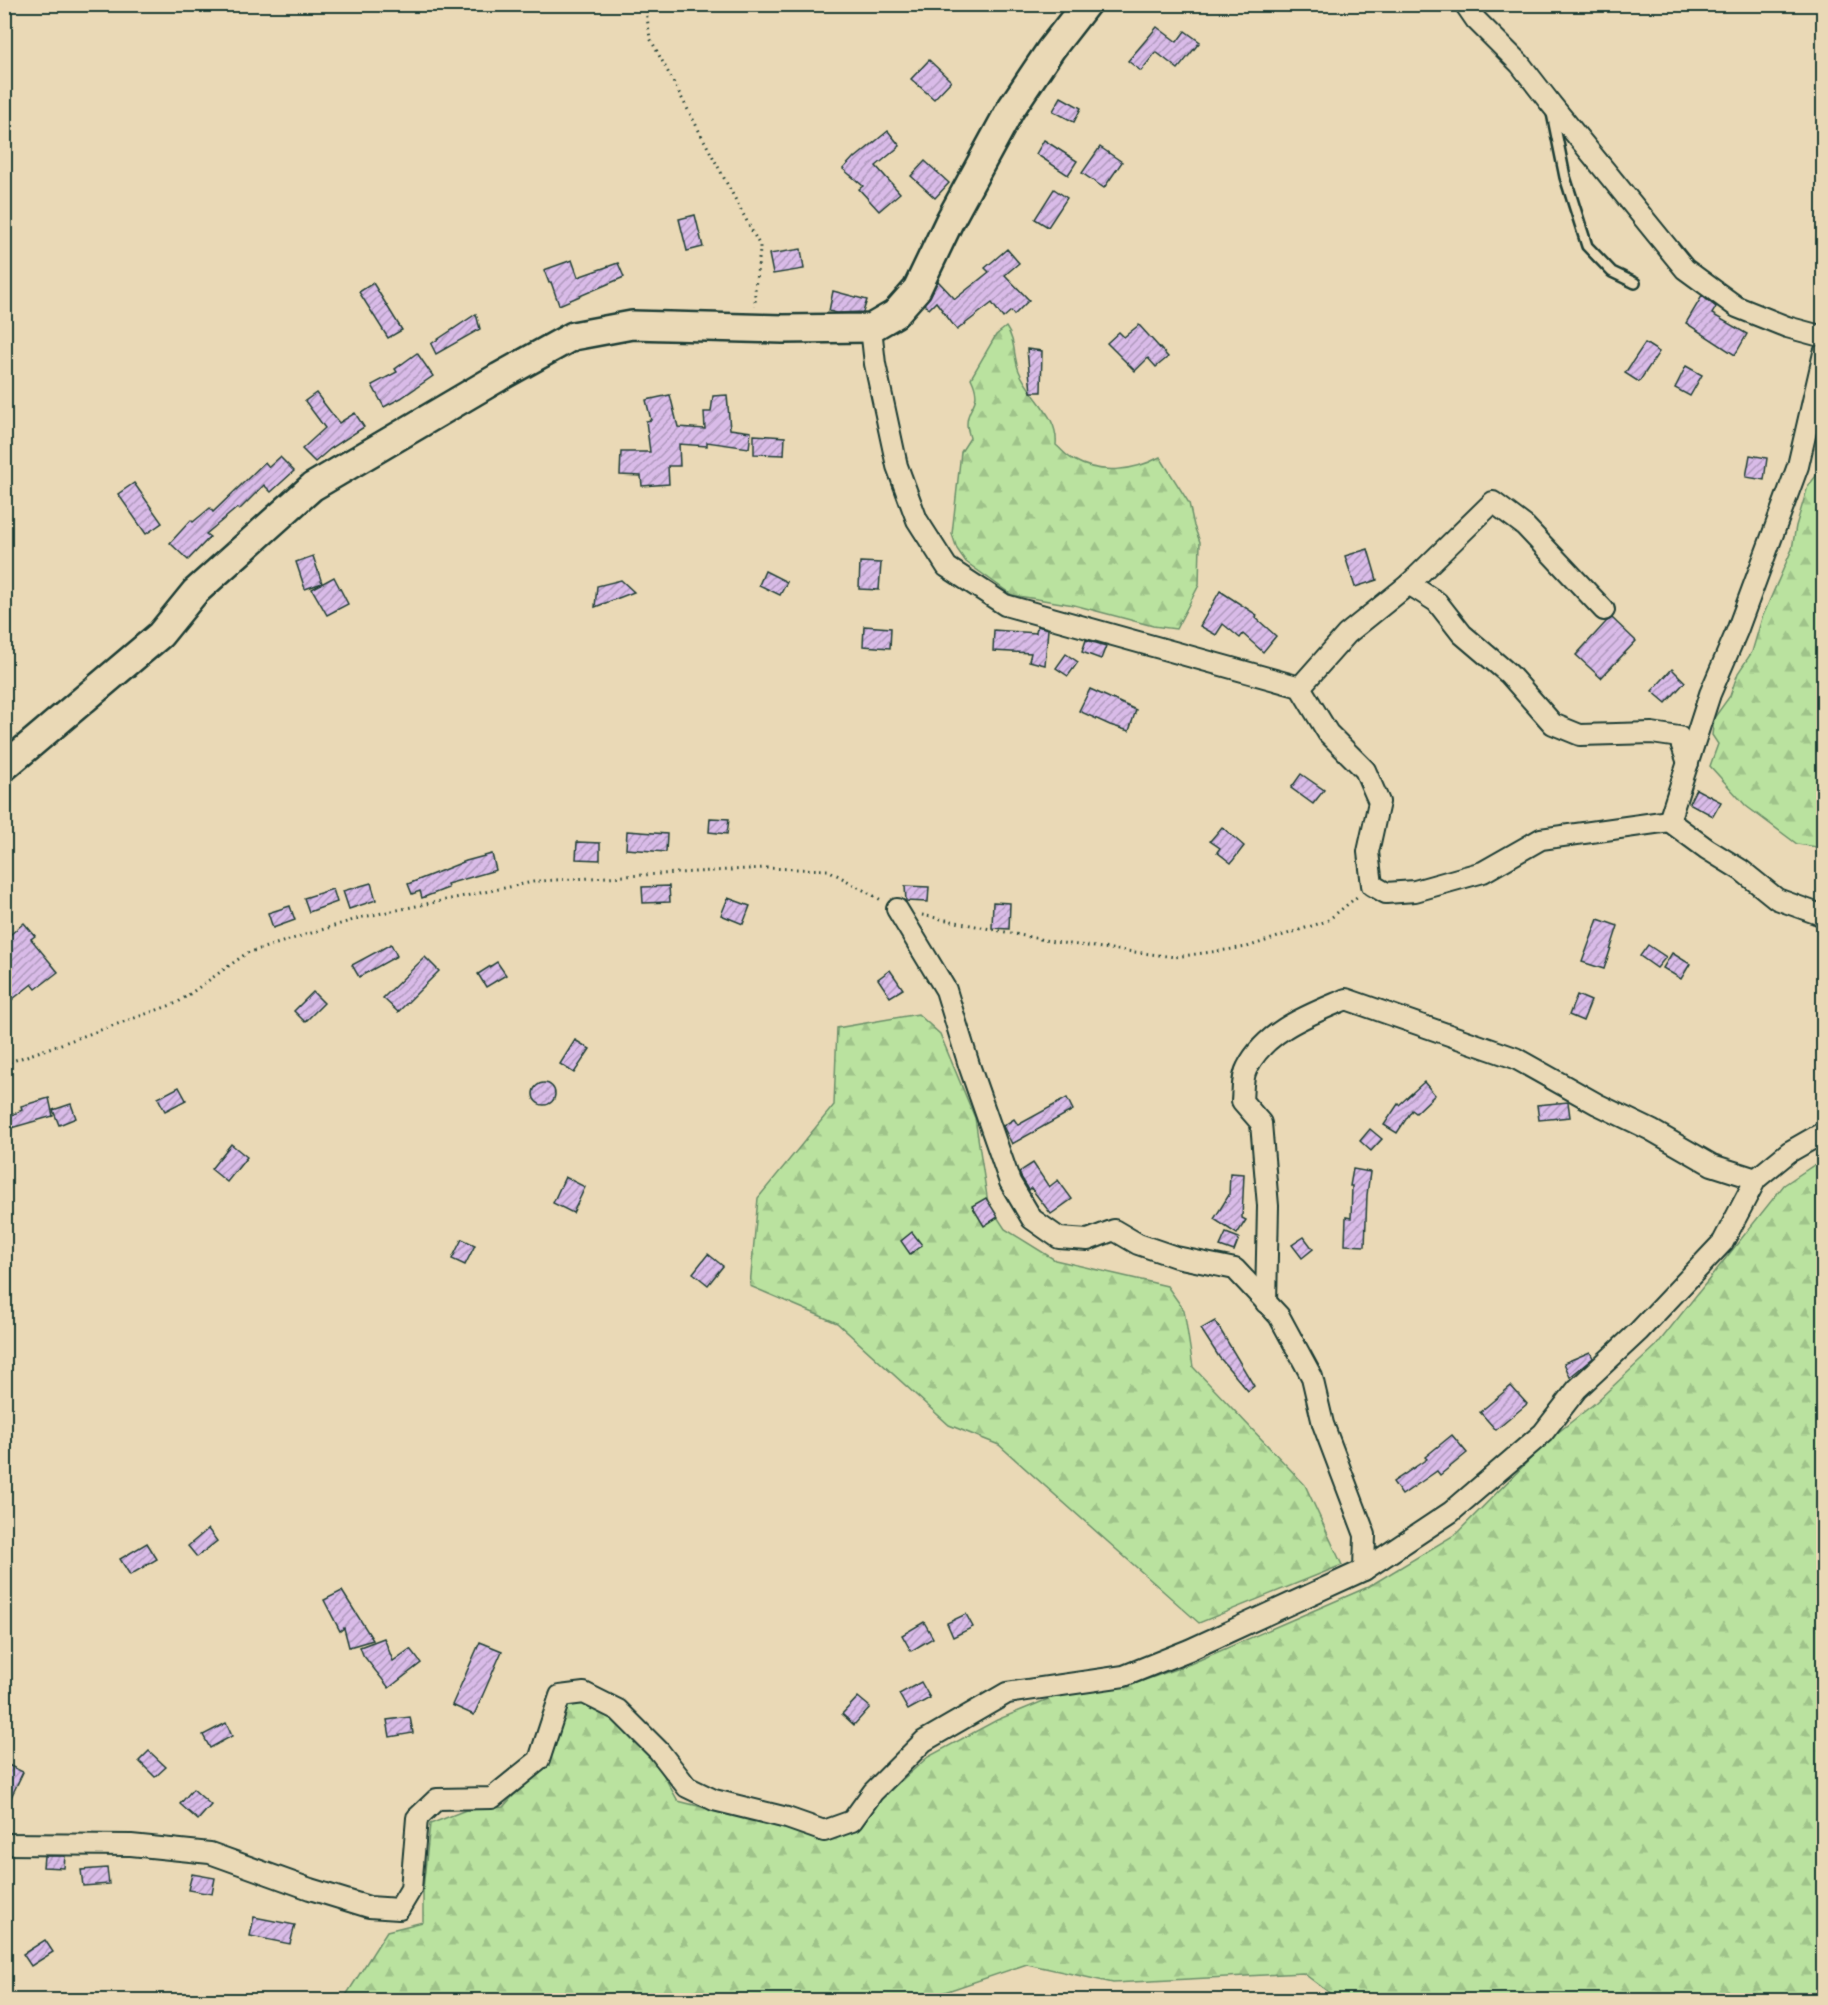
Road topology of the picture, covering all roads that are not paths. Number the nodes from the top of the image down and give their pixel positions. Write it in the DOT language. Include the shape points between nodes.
graph roads {
  1 [pos="1086,4"];
  2 [pos="1465,4"];
  3 [pos="1551,104"];
  4 [pos="1635,283"];
  5 [pos="871,328"];
  6 [pos="1824,337"];
  7 [pos="1824,353"];
  8 [pos="1409,584"];
  9 [pos="1604,610"];
  10 [pos="1299,687"];
  11 [pos="1688,763"];
  12 [pos="4,767"];
  13 [pos="1669,821"];
  14 [pos="897,909"];
  15 [pos="1824,916"];
  16 [pos="1824,1132"];
  17 [pos="1756,1179"];
  18 [pos="1266,1303"];
  19 [pos="1364,1570"];
  20 [pos="4,1844"];
  1 -- 5 [label="street" via="1010,110 917,289 895,314"];
  2 -- 3 [label="street"];
  3 -- 4 [label="lane" via="1565,177 1587,246 1612,272"];
  3 -- 6 [label="street" via="1685,269 1737,307"];
  5 -- 10 [label="street" via="897,466 917,520 947,567 1005,605"];
  5 -- 12 [label="street" via="632,325 573,336 312,487 195,592 160,635"];
  7 -- 11 [label="street" via="1798,466 1710,694"];
  8 -- 9 [label="street" via="1493,502 1525,526"];
  8 -- 10 [label="street" via="1347,634"];
  8 -- 11 [label="street" via="1437,602 1462,634 1509,674 1553,724 1580,735 1652,733 1679,737"];
  10 -- 13 [label="street" via="1328,733 1365,770 1379,802 1368,852 1372,885 1386,893 1415,891 1483,873 1541,839"];
  11 -- 13 [label="street"];
  13 -- 15 [label="street" via="1777,899"];
  14 -- 18 [label="street" via="946,990 1010,1182 1032,1219 1059,1238 1088,1240 1114,1230 1138,1244 1176,1257 1235,1269"];
  16 -- 17 [label="street" via="1789,1152"];
  17 -- 18 [label="street" via="1712,1165 1515,1058 1346,999 1298,1020 1263,1044 1246,1070 1242,1101 1261,1123 1268,1206"];
  17 -- 19 [label="street" via="1723,1242 1639,1332 1577,1389 1543,1433 1451,1512"];
  18 -- 19 [label="street" via="1279,1316 1312,1377 1323,1424 1365,1535"];
  19 -- 20 [label="street" via="1124,1676 1007,1693 924,1741 873,1792 852,1821 824,1831 714,1800 687,1787 659,1751 618,1710 584,1693 560,1696 539,1760 492,1798 437,1799 417,1818 411,1889 399,1909 369,1907 210,1853 131,1845"];
}
